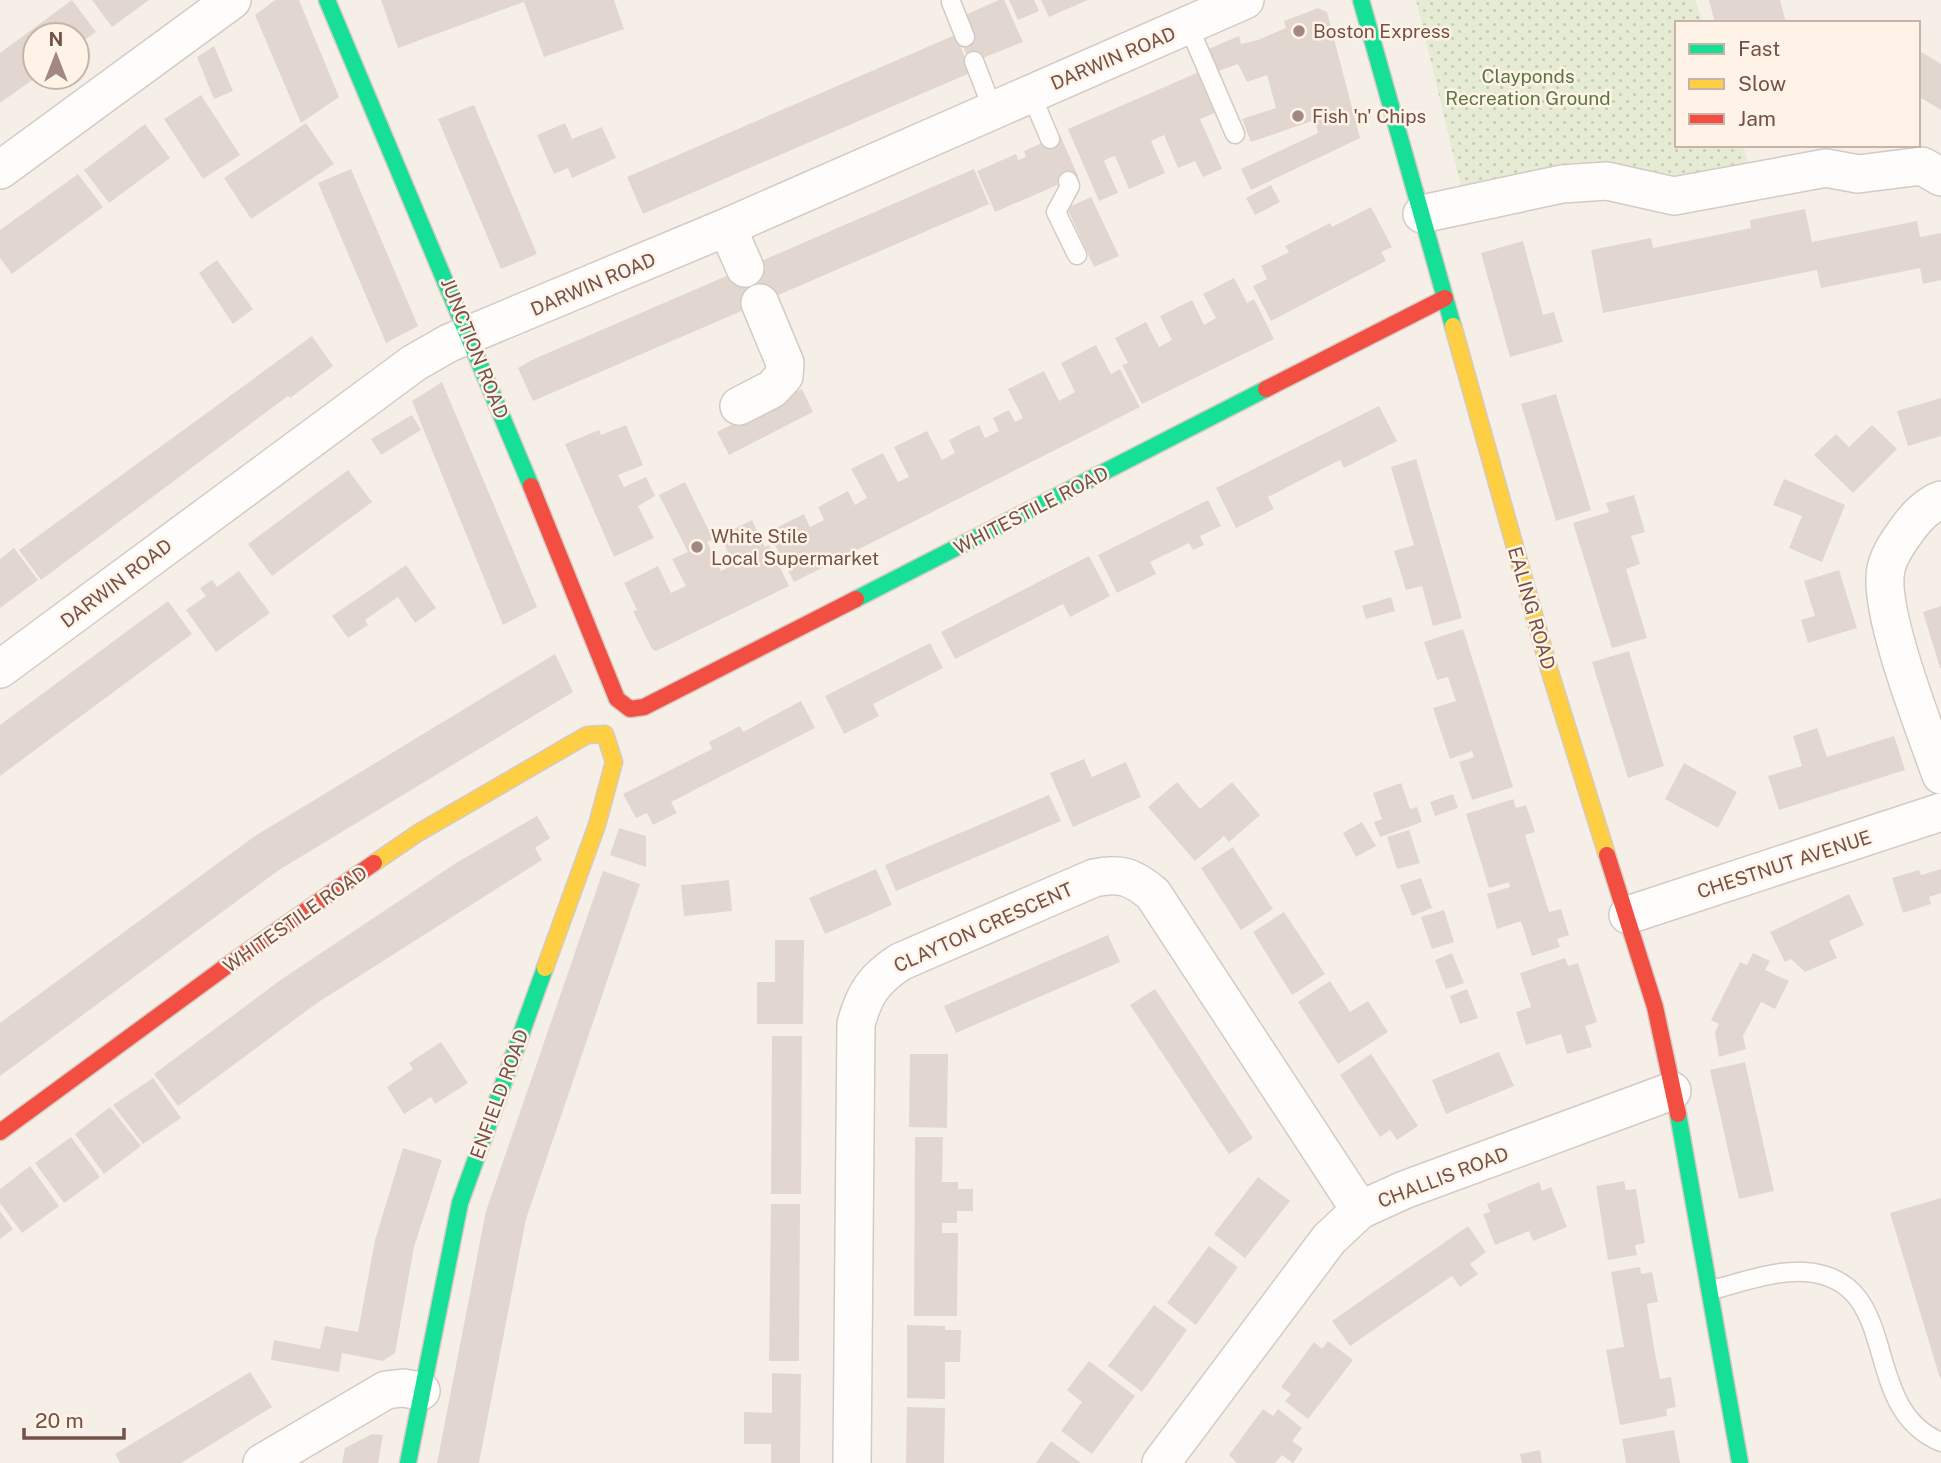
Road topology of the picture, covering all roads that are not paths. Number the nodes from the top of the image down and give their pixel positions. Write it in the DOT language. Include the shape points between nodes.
graph roads {
  1 [pos="232,0"];
  2 [pos="327,0"];
  3 [pos="1245,0"];
  4 [pos="1361,0"];
  5 [pos="951,2"];
  6 [pos="1188,25"];
  7 [pos="965,37"];
  8 [pos="974,61"];
  9 [pos="1031,94"];
  10 [pos="993,110"];
  11 [pos="1235,134"];
  12 [pos="1050,139"];
  13 [pos="0,170"];
  14 [pos="1941,177"];
  15 [pos="1068,181"];
  16 [pos="1422,214"];
  17 [pos="727,227"];
  18 [pos="1077,255"];
  19 [pos="745,268"];
  20 [pos="1445,298"];
  21 [pos="760,303"];
  22 [pos="470,335"];
  23 [pos="739,406"];
  24 [pos="1941,500"];
  25 [pos="0,669"];
  26 [pos="617,699"];
  27 [pos="605,734"];
  28 [pos="1941,775"];
  29 [pos="1941,812"];
  30 [pos="1628,915"];
  31 [pos="1672,1091"];
  32 [pos="0,1132"];
  33 [pos="1360,1210"];
  34 [pos="1711,1290"];
  35 [pos="421,1391"];
  36 [pos="1941,1442"];
  37 [pos="262,1463"];
  38 [pos="408,1463"];
  39 [pos="852,1463"];
  40 [pos="1161,1463"];
  41 [pos="1740,1463"];
  1 -- 13 [label="street"];
  2 -- 22 [label="street, JUNCTION ROAD"];
  3 -- 6 [label="street, DARWIN ROAD"];
  4 -- 16 [label="street, EALING ROAD"];
  5 -- 7 [label="lane"];
  6 -- 9 [label="street, DARWIN ROAD"];
  6 -- 11 [label="lane"];
  8 -- 10 [label="lane"];
  9 -- 10 [label="street, DARWIN ROAD"];
  9 -- 12 [label="lane"];
  10 -- 17 [label="street, DARWIN ROAD"];
  14 -- 16 [label="street" via="1922,166 1858,174 1826,168 1674,197 1607,181 1562,184"];
  15 -- 18 [label="lane" via="1070,186 1056,212"];
  16 -- 20 [label="street, EALING ROAD"];
  17 -- 19 [label="street"];
  17 -- 22 [label="street, DARWIN ROAD"];
  20 -- 26 [label="street, WHITESTILE ROAD" via="644,707 630,709"];
  20 -- 30 [label="street, EALING ROAD" via="1550,672"];
  21 -- 23 [label="street" via="785,363 785,376 772,389"];
  22 -- 25 [label="street, DARWIN ROAD" via="414,363"];
  22 -- 26 [label="street, JUNCTION ROAD"];
  24 -- 28 [label="street" via="1912,522 1897,543 1886,569 1886,597"];
  27 -- 32 [label="street, WHITESTILE ROAD" via="587,735 418,834 228,965"];
  27 -- 35 [label="street, ENFIELD ROAD" via="614,762 611,779 460,1203"];
  29 -- 30 [label="street, CHESTNUT AVENUE"];
  30 -- 31 [label="street, EALING ROAD" via="1655,1007"];
  31 -- 33 [label="street, CHALLIS ROAD"];
  31 -- 34 [label="street, EALING ROAD"];
  33 -- 39 [label="street, CLAYTON CRESCENT" via="1153,894 1138,880 1116,873 1094,878 900,961 878,977 863,998 856,1024"];
  33 -- 40 [label="street, CHALLIS ROAD" via="1329,1239"];
  34 -- 36 [label="lane" via="1776,1275 1834,1276 1857,1293 1869,1315 1880,1357 1909,1420"];
  34 -- 41 [label="street, EALING ROAD"];
  35 -- 37 [label="street" via="386,1391"];
  35 -- 38 [label="street, ENFIELD ROAD"];
}
